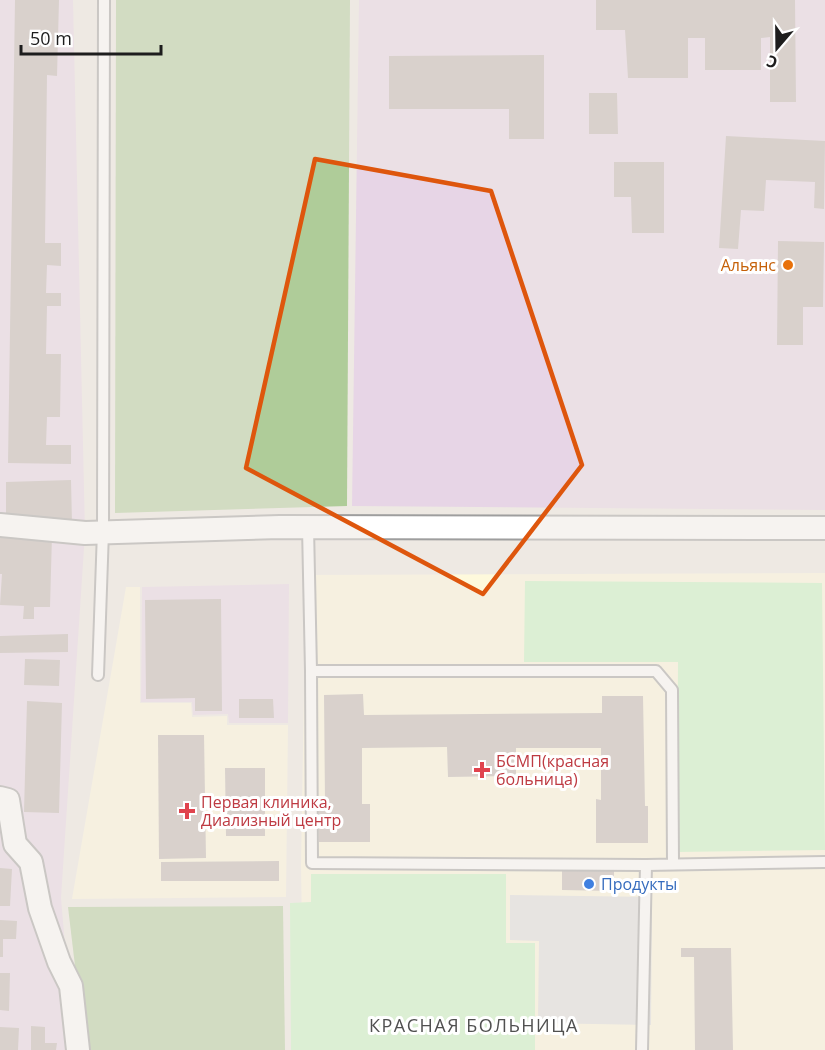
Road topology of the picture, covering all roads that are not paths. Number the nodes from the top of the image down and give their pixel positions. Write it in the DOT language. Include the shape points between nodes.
graph roads {
  1 [pos="104,0"];
  2 [pos="0,525"];
  3 [pos="308,527"];
  4 [pos="825,528"];
  5 [pos="103,531"];
  6 [pos="311,671"];
  7 [pos="98,675"];
  8 [pos="0,798"];
  9 [pos="825,862"];
  10 [pos="673,863"];
  11 [pos="646,865"];
  12 [pos="78,1050"];
  13 [pos="642,1050"];
  1 -- 5 [label="lane"];
  2 -- 5 [label="street" via="85,533"];
  3 -- 4 [label="street"];
  3 -- 5 [label="street"];
  3 -- 6 [label="lane"];
  5 -- 7 [label="lane"];
  6 -- 10 [label="lane" via="656,671 672,690"];
  6 -- 11 [label="lane" via="312,863"];
  8 -- 12 [label="street" via="8,800 15,844 31,862 40,908 71,986"];
  9 -- 10 [label="lane"];
  10 -- 11 [label="lane"];
  11 -- 13 [label="lane"];
}
